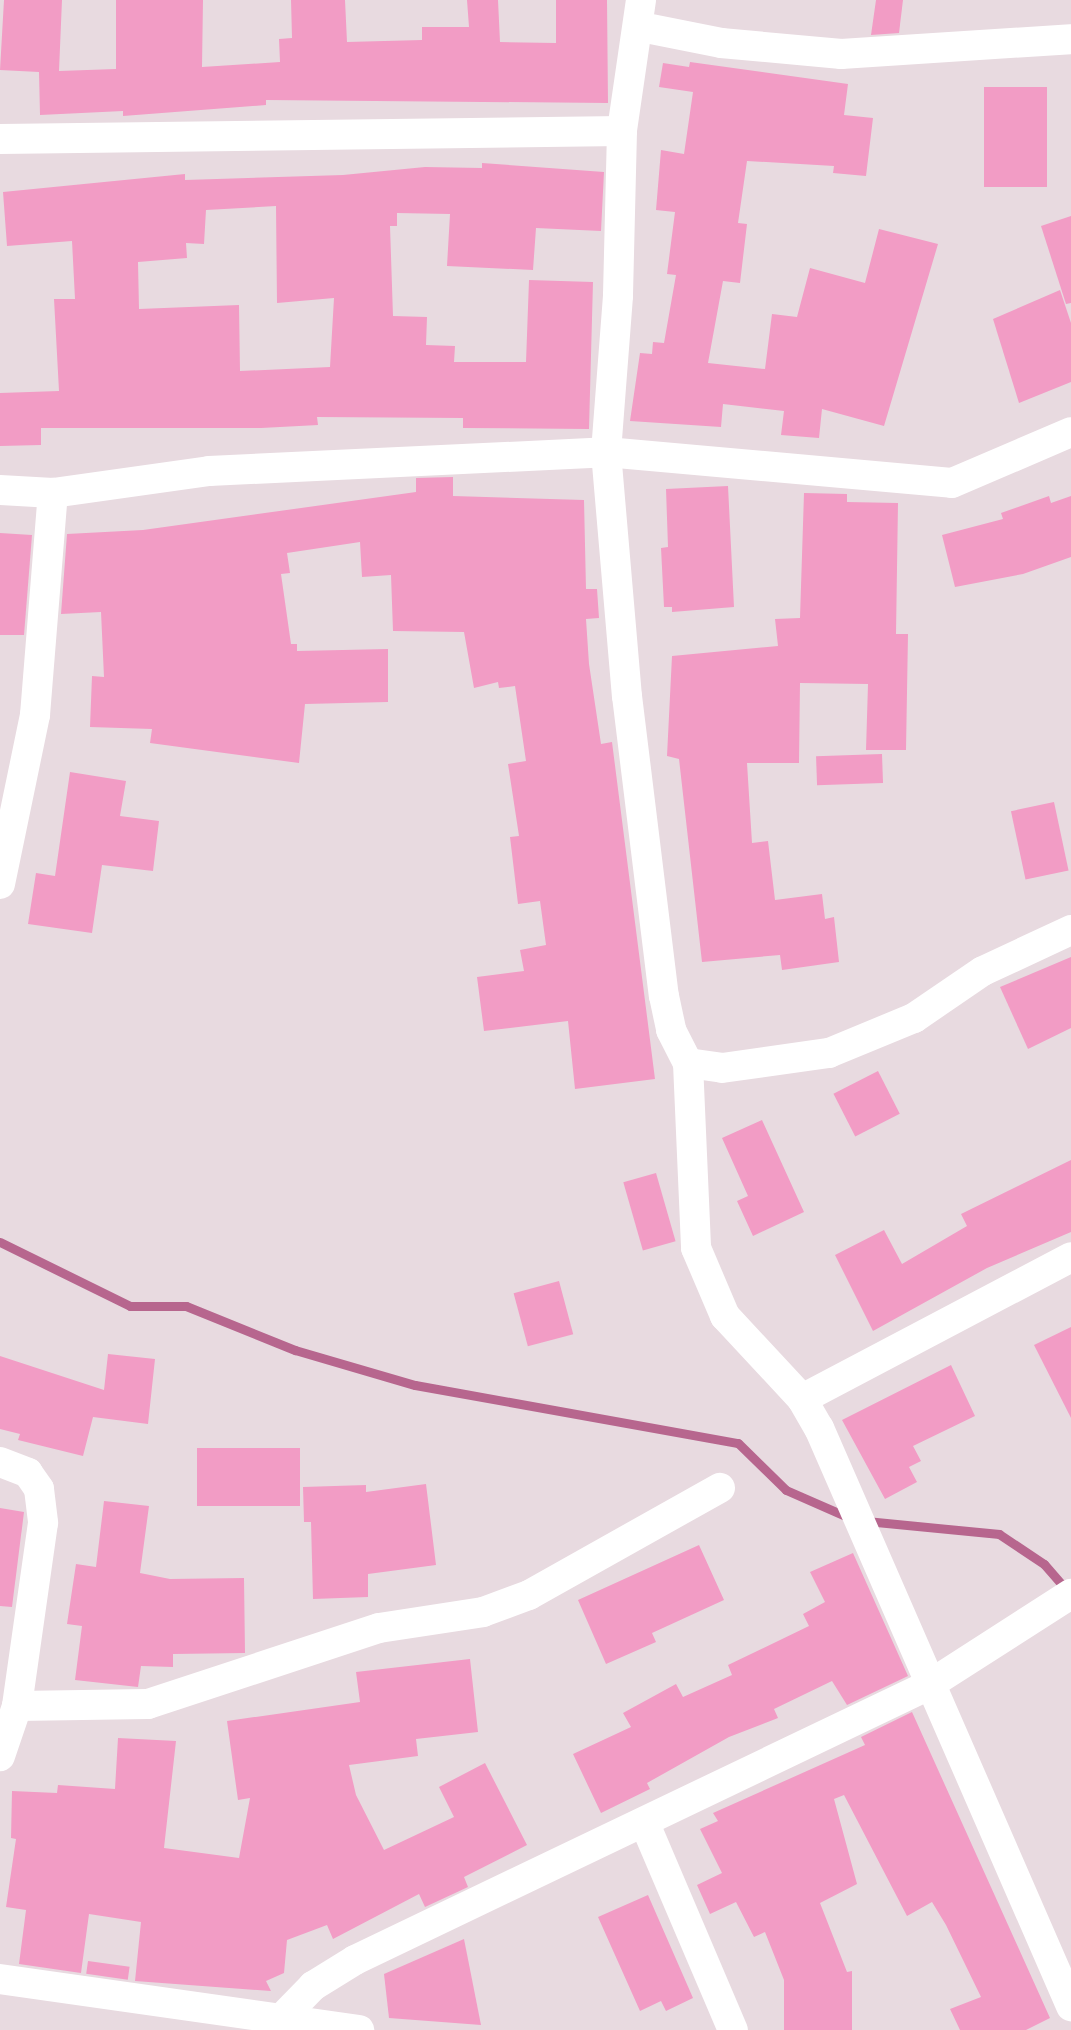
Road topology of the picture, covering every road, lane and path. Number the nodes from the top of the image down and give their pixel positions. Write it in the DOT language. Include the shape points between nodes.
graph roads {
  1 [pos="641,14"];
  2 [pos="1071,39"];
  3 [pos="622,130"];
  4 [pos="0,139"];
  5 [pos="1071,432"];
  6 [pos="606,452"];
  7 [pos="0,490"];
  8 [pos="53,493"];
  9 [pos="0,884"];
  10 [pos="1071,930"];
  11 [pos="688,1063"];
  12 [pos="1071,1257"];
  13 [pos="802,1399"];
  14 [pos="0,1462"];
  15 [pos="720,1488"];
  16 [pos="1063,1598"];
  17 [pos="929,1685"];
  18 [pos="17,1706"];
  19 [pos="0,1756"];
  20 [pos="645,1824"];
  21 [pos="0,1979"];
  22 [pos="1071,2006"];
  23 [pos="279,2025"];
  24 [pos="359,2030"];
  25 [pos="734,2030"];
  1 -- 2 [label="street" via="721,43 841,54"];
  1 -- 3 [label="street"];
  3 -- 4 [label="street"];
  3 -- 6 [label="street" via="618,296"];
  5 -- 6 [label="street" via="952,483"];
  6 -- 8 [label="street" via="209,471"];
  6 -- 11 [label="street" via="627,696 664,996 671,1030"];
  7 -- 8 [label="street"];
  8 -- 9 [label="street" via="35,715"];
  10 -- 11 [label="street" via="983,971 914,1018 829,1053 722,1068"];
  11 -- 13 [label="street" via="696,1248 725,1316"];
  12 -- 13 [label="street"];
  13 -- 17 [label="street" via="852,1496"];
  14 -- 18 [label="street" via="28,1473 39,1490 43,1523"];
  15 -- 18 [label="street" via="529,1595 483,1612 379,1628 148,1704"];
  16 -- 17 [label="street"];
  17 -- 20 [label="street"];
  17 -- 22 [label="street"];
  18 -- 19 [label="street"];
  20 -- 23 [label="street" via="355,1960 313,1986"];
  20 -- 25 [label="street"];
  21 -- 23 [label="street"];
  23 -- 24 [label="street"];
}
